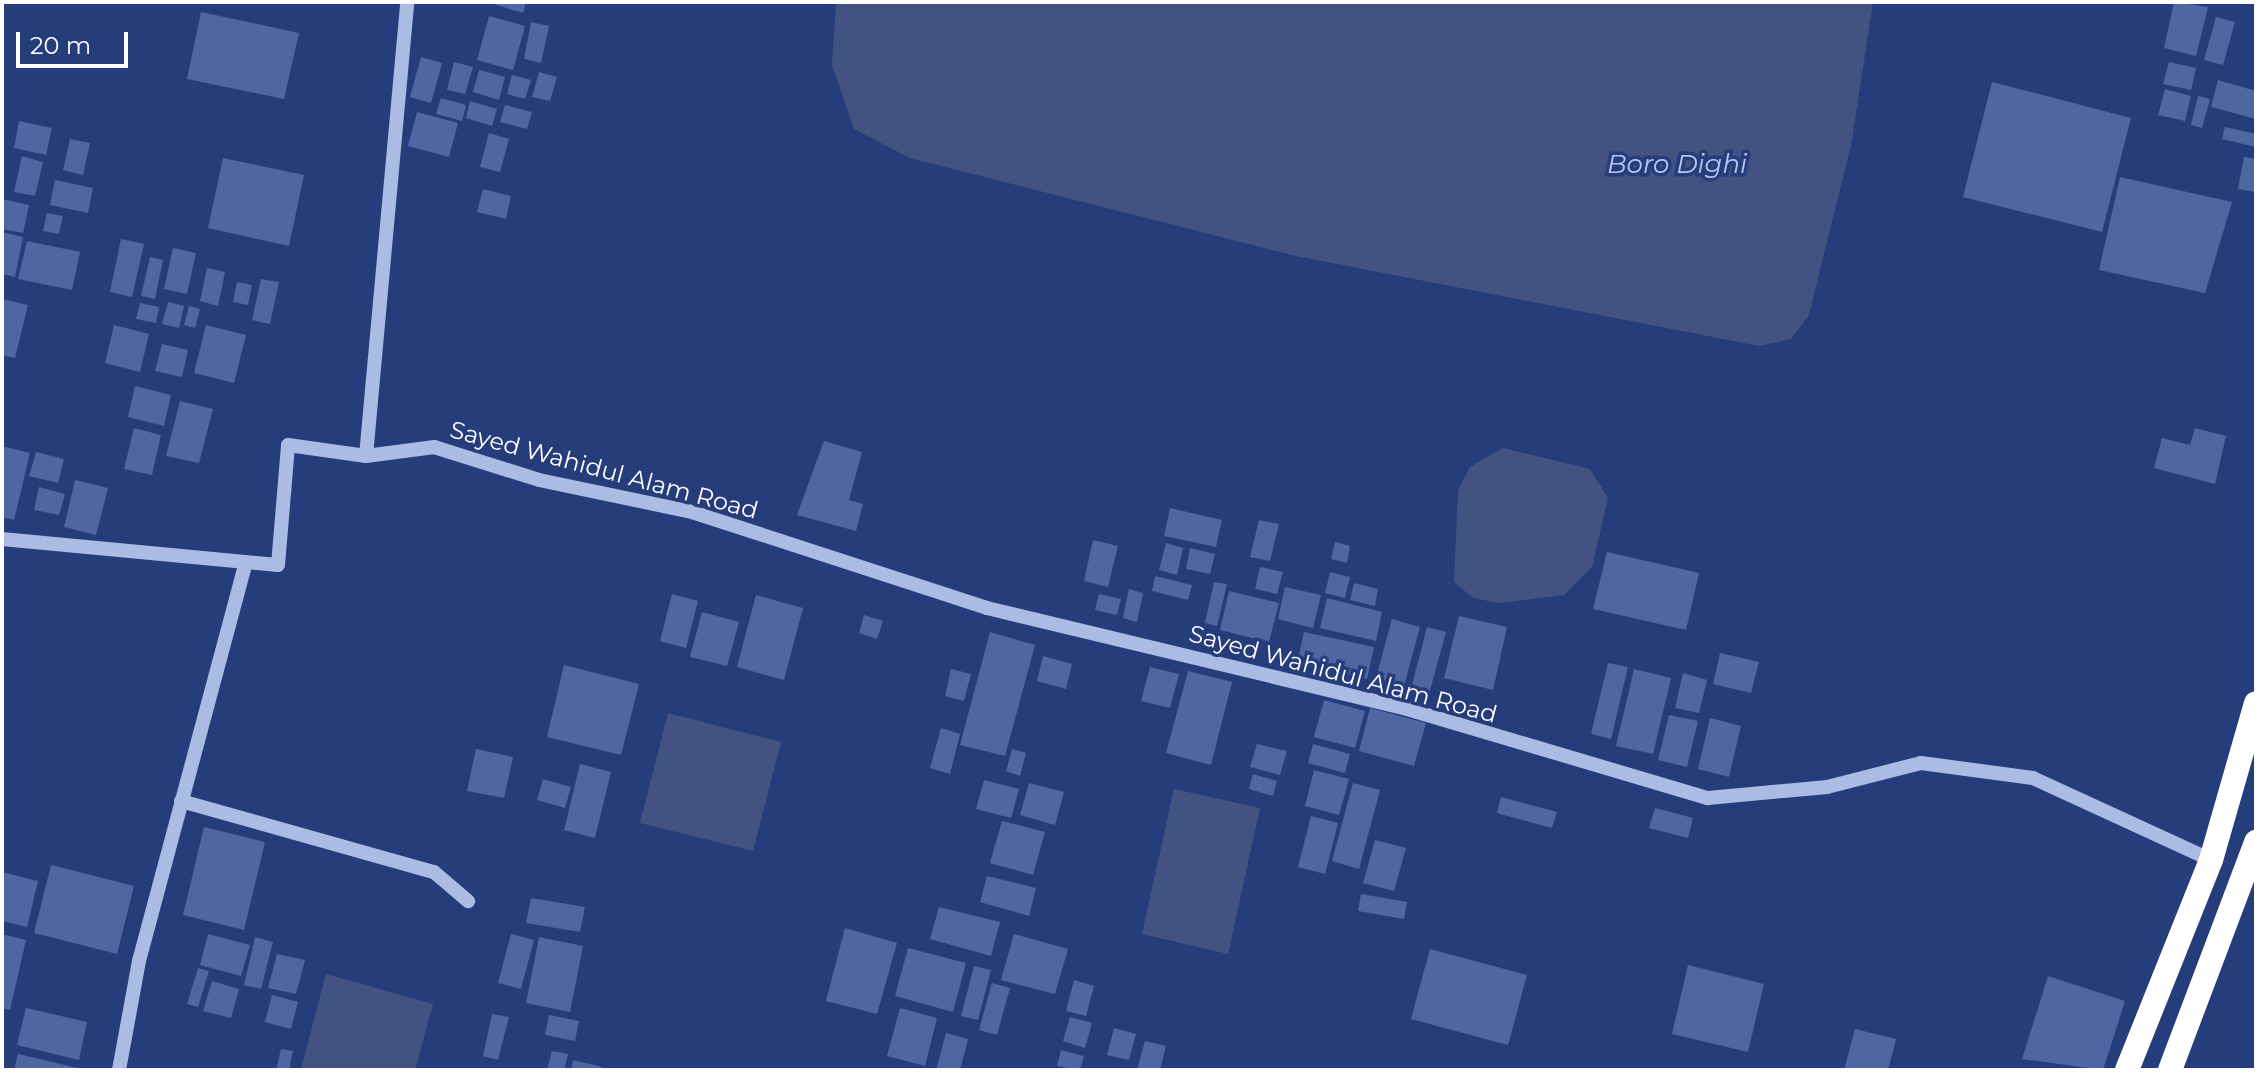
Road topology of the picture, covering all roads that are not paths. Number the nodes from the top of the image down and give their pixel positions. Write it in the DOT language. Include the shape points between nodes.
graph roads {
  1 [pos="407,2"];
  2 [pos="366,456"];
  3 [pos="2,539"];
  4 [pos="246,562"];
  5 [pos="2256,703"];
  6 [pos="181,801"];
  7 [pos="2256,842"];
  8 [pos="2211,860"];
  9 [pos="468,901"];
  10 [pos="119,1070"];
  11 [pos="2127,1070"];
  12 [pos="2170,1070"];
  1 -- 2 [label="street"];
  2 -- 4 [label="street, Sayed Wahidul Alam Road" via="288,445 278,565"];
  2 -- 8 [label="street, Sayed Wahidul Alam Road" via="434,447 539,480 692,512 987,608 1377,701 1708,798 1827,787 1921,763 2033,778"];
  3 -- 4 [label="street"];
  4 -- 6 [label="street"];
  5 -- 8 [label="highway"];
  6 -- 9 [label="street" via="434,872"];
  6 -- 10 [label="street"];
  7 -- 12 [label="highway"];
  8 -- 11 [label="highway"];
}
